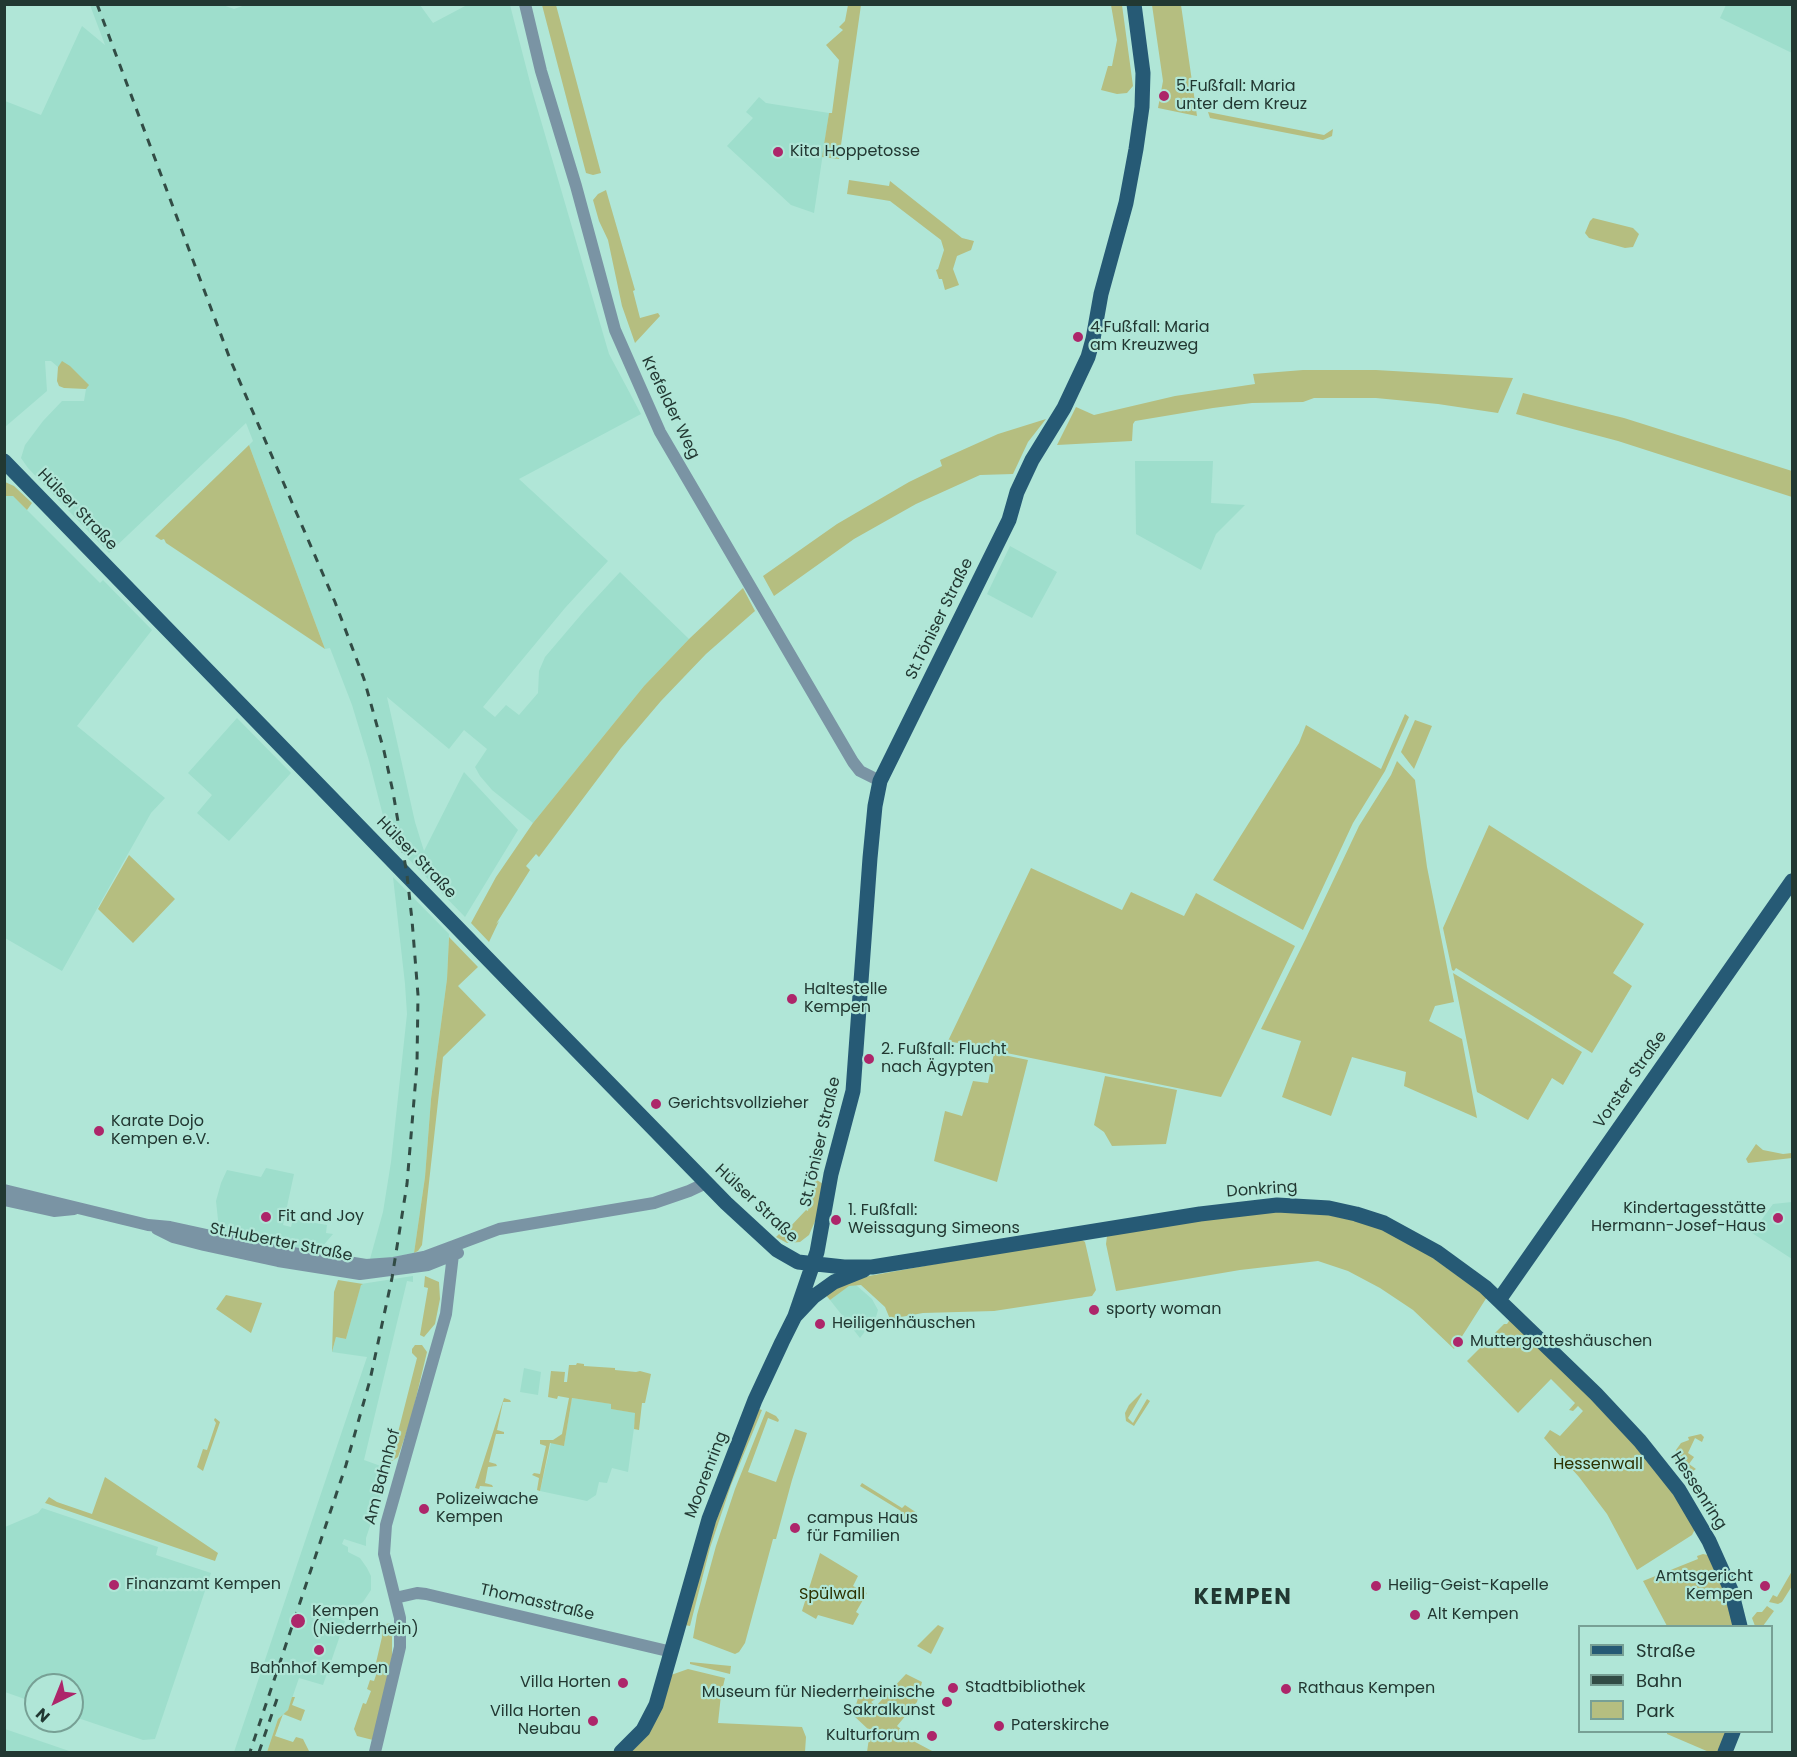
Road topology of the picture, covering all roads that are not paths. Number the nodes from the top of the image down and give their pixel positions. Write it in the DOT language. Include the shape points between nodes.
graph roads {
  1 [pos="525,4"];
  2 [pos="1134,4"];
  3 [pos="4,461"];
  4 [pos="880,781"];
  5 [pos="1792,881"];
  6 [pos="706,1183"];
  7 [pos="4,1190"];
  8 [pos="4,1200"];
  9 [pos="77,1208"];
  10 [pos="454,1250"];
  11 [pos="813,1263"];
  12 [pos="872,1267"];
  13 [pos="1500,1300"];
  14 [pos="795,1316"];
  15 [pos="1596,1394"];
  16 [pos="395,1598"];
  17 [pos="1740,1625"];
  18 [pos="672,1652"];
  19 [pos="1731,1733"];
  20 [pos="375,1752"];
  21 [pos="621,1752"];
  22 [pos="1725,1752"];
  1 -- 4 [label="street, Krefelder Weg" via="615,330 660,432 853,762 860,771"];
  2 -- 4 [label="main road, St.Töniser Straße" via="1143,73 1139,128 1126,203 1088,357 1064,408 1032,460 1009,520"];
  3 -- 6 [label="main road, Hülser Straße"];
  4 -- 11 [label="main road, St.Töniser Straße" via="870,858 853,1091"];
  5 -- 13 [label="main road, Vorster Straße"];
  6 -- 10 [label="street, St.Huberter Straße" via="654,1203 499,1229"];
  6 -- 11 [label="main road, Hülser Straße" via="775,1249 798,1262"];
  7 -- 9 [label="street, St.Huberter Straße"];
  8 -- 9 [label="street, St.Huberter Straße" via="58,1211"];
  9 -- 10 [label="street, St.Huberter Straße" via="366,1265"];
  10 -- 16 [label="street, Am Bahnhof" via="446,1314 386,1525 384,1554"];
  11 -- 12 [label="main road, Donkring"];
  11 -- 14 [label="main road"];
  12 -- 13 [label="main road, Donkring" via="1239,1208 1296,1205 1356,1214 1398,1230 1444,1256"];
  12 -- 14 [label="main road, Donkring" via="827,1287"];
  13 -- 15 [label="main road, Donkring"];
  14 -- 18 [label="main road, Moorenring" via="755,1401 709,1519"];
  15 -- 17 [label="main road, Hessenring" via="1652,1455 1693,1512 1724,1573"];
  16 -- 18 [label="street, Thomasstraße" via="426,1594"];
  16 -- 20 [label="street, Am Bahnhof" via="400,1647"];
  18 -- 21 [label="main road, Moorenring" via="650,1718 638,1737"];
  19 -- 22 [label="main road"];
}
